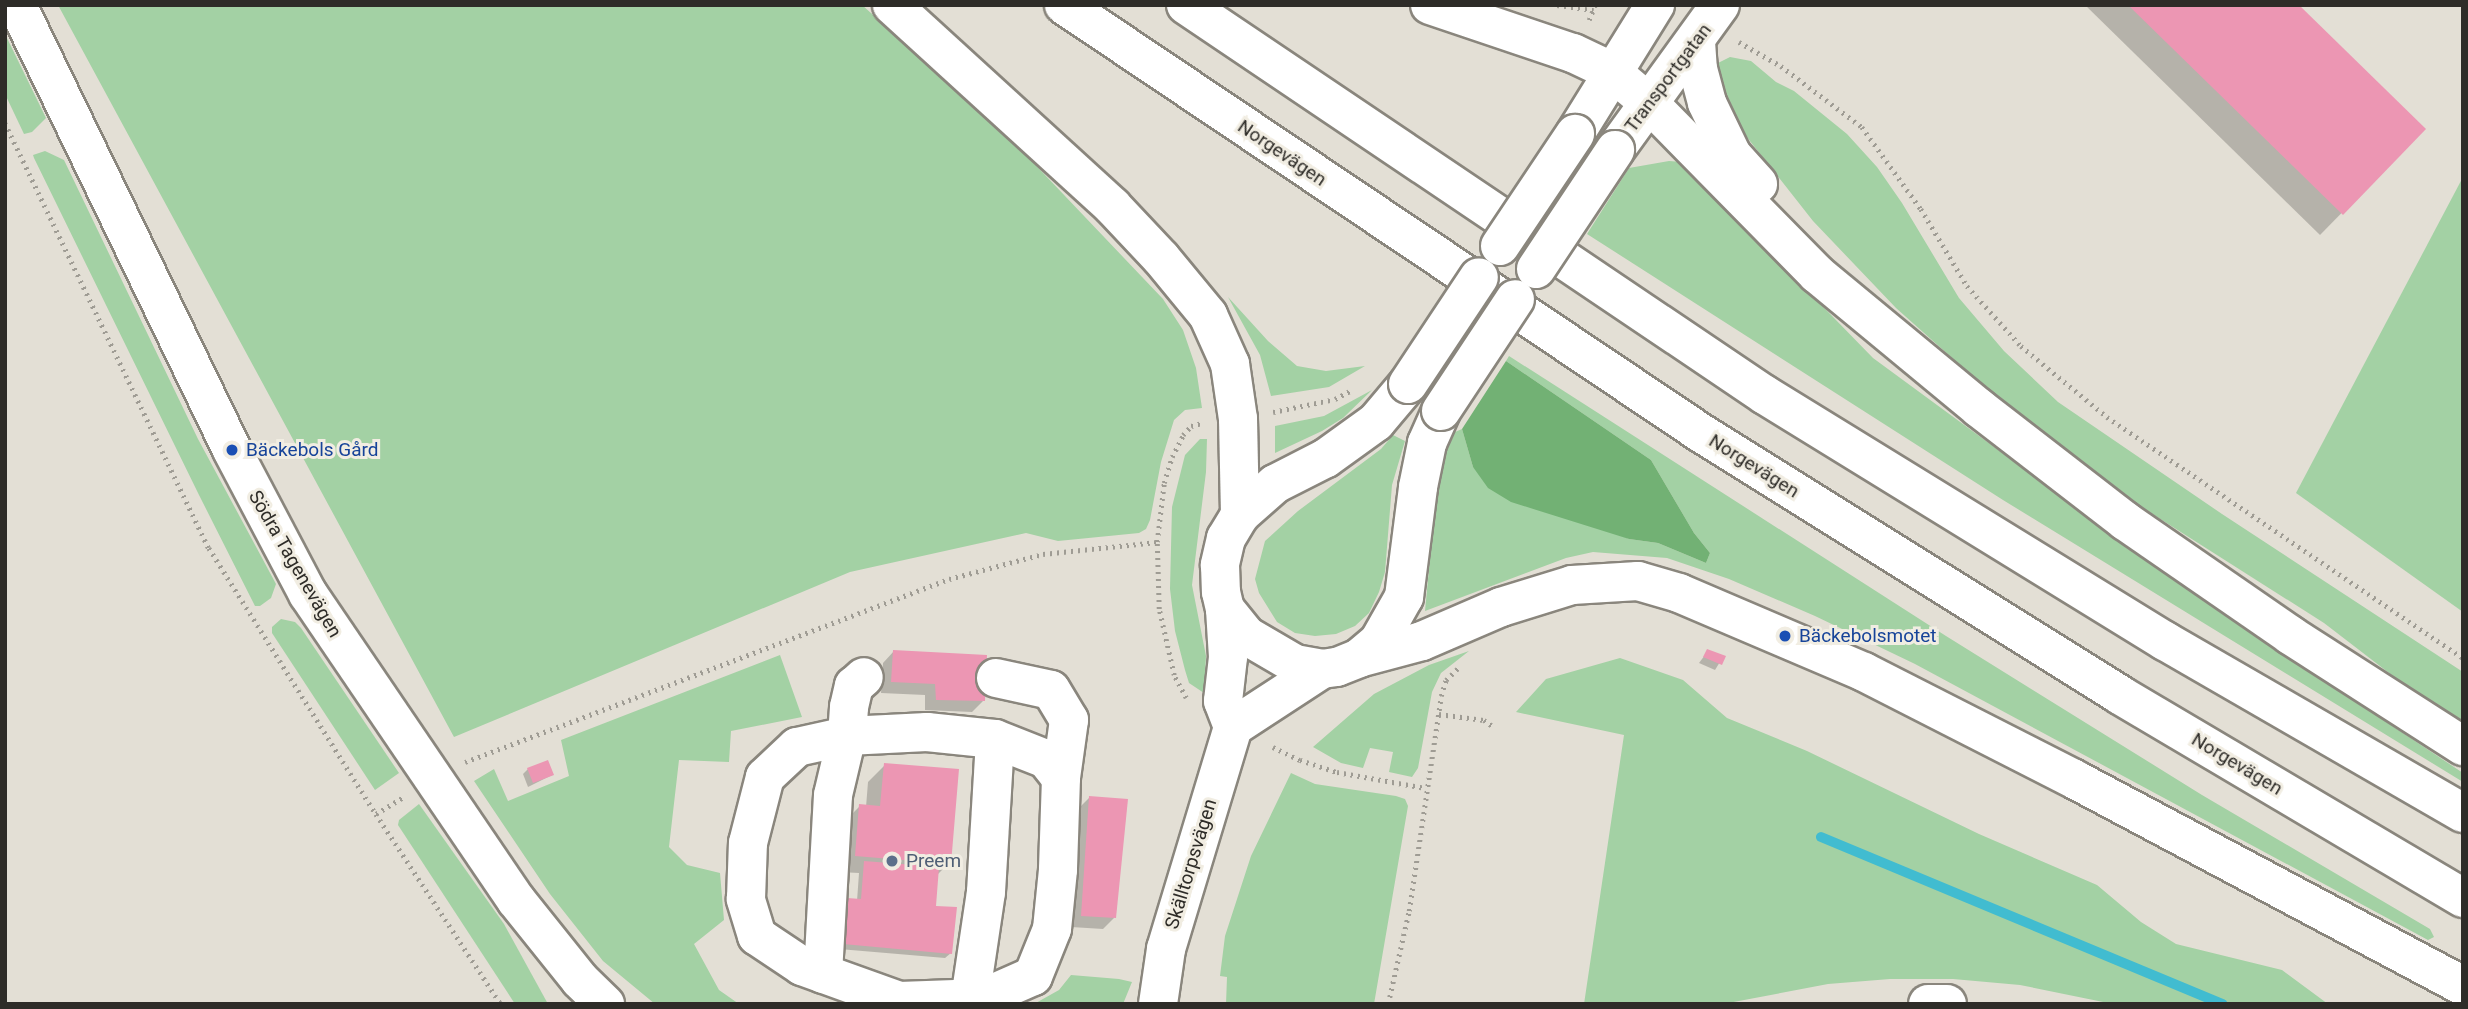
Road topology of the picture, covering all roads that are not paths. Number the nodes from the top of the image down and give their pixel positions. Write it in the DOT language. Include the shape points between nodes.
graph roads {
  1 [pos="18,5"];
  2 [pos="892,5"];
  3 [pos="1064,5"];
  4 [pos="1186,5"];
  5 [pos="1430,5"];
  6 [pos="1655,5"];
  7 [pos="1720,5"];
  8 [pos="1696,41"];
  9 [pos="1611,71"];
  10 [pos="1649,103"];
  11 [pos="1864,313"];
  12 [pos="1240,515"];
  13 [pos="1225,609"];
  14 [pos="1359,657"];
  15 [pos="1322,669"];
  16 [pos="864,677"];
  17 [pos="996,678"];
  18 [pos="1233,727"];
  19 [pos="847,736"];
  20 [pos="995,739"];
  21 [pos="2463,746"];
  22 [pos="1061,778"];
  23 [pos="2463,813"];
  24 [pos="2463,898"];
  25 [pos="823,974"];
  26 [pos="2463,986"];
  27 [pos="970,999"];
  28 [pos="899,1002"];
  29 [pos="605,1004"];
  30 [pos="1158,1004"];
  31 [pos="1928,1004"];
  32 [pos="1947,1004"];
  1 -- 29 [label="main road, Södra Tagenevägen" via="269,525 308,594 516,900"];
  2 -- 12 [label="main road" via="1112,206 1208,315 1230,364"];
  3 -- 24 [label="main road, Norgevägen" via="1701,433 2120,695"];
  4 -- 23 [label="main road" via="1765,395 2165,640"];
  5 -- 9 [label="main road" via="1573,53"];
  6 -- 9 [label="main road"];
  7 -- 8 [label="main road, Transportgatan"];
  8 -- 10 [label="main road, Transportgatan"];
  8 -- 11 [label="main road" via="1707,103 1732,155"];
  9 -- 10 [label="main road"];
  9 -- 12 [label="main road, bridge" via="1575,134 1408,384 1377,422 1326,458 1275,484"];
  10 -- 11 [label="main road" via="1817,274"];
  10 -- 14 [label="main road, Transportgatan, bridge" via="1441,411 1427,443 1418,487 1404,597 1379,640"];
  11 -- 21 [label="main road" via="2125,521"];
  12 -- 13 [label="main road" via="1226,538 1220,565"];
  13 -- 15 [label="main road" via="1247,636 1269,652"];
  13 -- 18 [label="main road" via="1228,657 1223,701"];
  14 -- 15 [label="main road"];
  14 -- 26 [label="main road" via="1422,641 1501,607 1572,585 1638,581 1679,593 1864,672"];
  15 -- 18 [label="main road"];
  16 -- 19 [label="main road" via="854,686"];
  17 -- 22 [label="main road" via="1051,690 1069,720"];
  18 -- 30 [label="main road, Skälltorpsvägen" via="1166,949"];
  19 -- 20 [label="main road" via="927,732"];
  19 -- 25 [label="main road" via="833,795"];
  19 -- 25 [label="main road" via="797,747 765,777 748,843 746,899 757,936 802,966"];
  20 -- 22 [label="main road" via="1046,759"];
  20 -- 27 [label="main road" via="986,892"];
  22 -- 27 [label="main road" via="1052,929 1032,976 983,998"];
  25 -- 28 [label="main road"];
  27 -- 28 [label="main road"];
  31 -- 32 [label="main road"];
}
